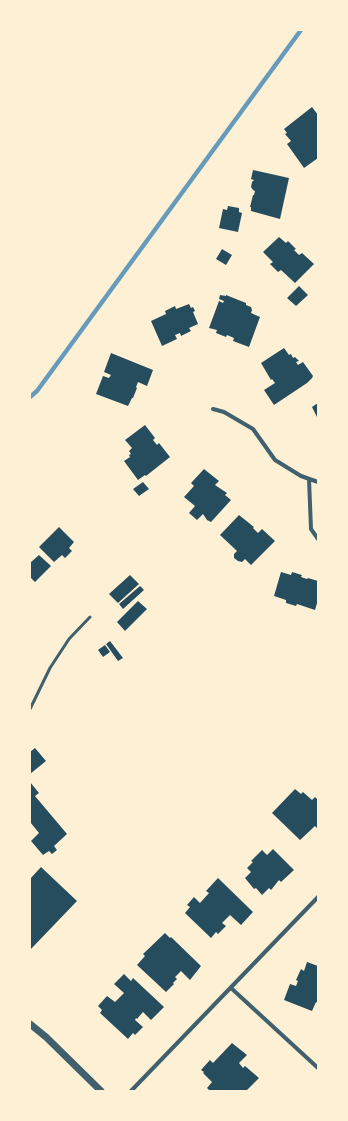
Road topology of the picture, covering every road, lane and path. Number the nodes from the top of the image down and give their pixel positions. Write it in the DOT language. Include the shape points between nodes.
graph roads {
  1 [pos="213,409"];
  2 [pos="309,479"];
  3 [pos="318,482"];
  4 [pos="318,539"];
  5 [pos="90,617"];
  6 [pos="30,709"];
  7 [pos="318,897"];
  8 [pos="231,988"];
  9 [pos="30,1024"];
  10 [pos="318,1068"];
  11 [pos="102,1091"];
  12 [pos="131,1091"];
  1 -- 2 [label="street" via="224,412 253,429 275,460"];
  2 -- 3 [label="street"];
  2 -- 4 [label="street" via="311,529"];
  5 -- 6 [label="lane" via="69,639 50,668"];
  7 -- 8 [label="street"];
  8 -- 10 [label="street"];
  8 -- 12 [label="street"];
  9 -- 11 [label="street"];
}
